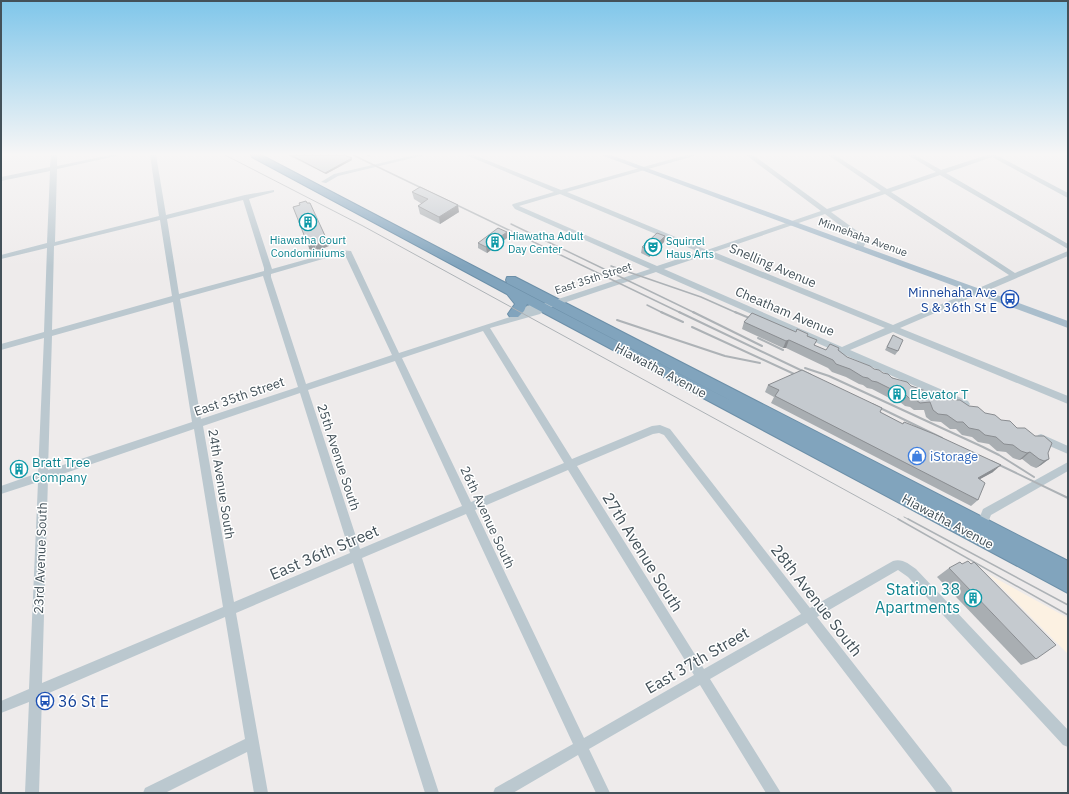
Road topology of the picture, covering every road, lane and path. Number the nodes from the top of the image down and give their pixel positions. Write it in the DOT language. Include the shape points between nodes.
graph roads {
  1 [pos="52,192"];
  2 [pos="159,192"];
  3 [pos="267,192"];
  4 [pos="326,192"];
  5 [pos="342,192"];
  6 [pos="558,192"];
  7 [pos="708,192"];
  8 [pos="799,192"];
  9 [pos="883,192"];
  10 [pos="888,192"];
  11 [pos="974,192"];
  12 [pos="245,197"];
  13 [pos="826,212"];
  14 [pos="163,217"];
  15 [pos="792,223"];
  16 [pos="50,245"];
  17 [pos="1068,247"];
  18 [pos="859,248"];
  19 [pos="708,252"];
  20 [pos="1068,253"];
  21 [pos="1,257"];
  22 [pos="656,270"];
  23 [pos="267,272"];
  24 [pos="1015,276"];
  25 [pos="510,289"];
  26 [pos="978,292"];
  27 [pos="176,298"];
  28 [pos="549,305"];
  29 [pos="514,314"];
  30 [pos="1068,325"];
  31 [pos="484,327"];
  32 [pos="893,328"];
  33 [pos="47,334"];
  34 [pos="1,347"];
  35 [pos="842,350"];
  36 [pos="397,356"];
  37 [pos="302,388"];
  38 [pos="1068,400"];
  39 [pos="974,408"];
  40 [pos="199,423"];
  41 [pos="660,429"];
  42 [pos="1032,434"];
  43 [pos="1068,450"];
  44 [pos="570,466"];
  45 [pos="1068,466"];
  46 [pos="43,476"];
  47 [pos="1,490"];
  48 [pos="470,509"];
  49 [pos="982,524"];
  50 [pos="356,556"];
  51 [pos="1068,569"];
  52 [pos="1068,585"];
  53 [pos="230,610"];
  54 [pos="809,615"];
  55 [pos="702,677"];
  56 [pos="36,692"];
  57 [pos="1,707"];
  58 [pos="1068,740"];
  59 [pos="252,743"];
  60 [pos="580,746"];
  61 [pos="32,793"];
  62 [pos="150,793"];
  63 [pos="261,793"];
  64 [pos="432,793"];
  65 [pos="500,793"];
  66 [pos="603,793"];
  67 [pos="774,793"];
  68 [pos="946,793"];
  1 -- 16 [label="street, 23rd Avenue South"];
  2 -- 14 [label="street, 24th Avenue South"];
  3 -- 12 [label="street"];
  4 -- 25 [label="highway, Hiawatha Avenue"];
  5 -- 28 [label="highway, Hiawatha Avenue"];
  6 -- 19 [label="street, Snelling Avenue"];
  6 -- 22 [label="street, Cheatham Avenue" via="515,205"];
  7 -- 15 [label="main road, Minnehaha Avenue"];
  8 -- 13 [label="street"];
  9 -- 13 [label="street, East 35th Street"];
  10 -- 24 [label="street"];
  11 -- 17 [label="street"];
  12 -- 14 [label="street"];
  12 -- 23 [label="street, 25th Avenue South" via="268,268"];
  13 -- 15 [label="street, East 35th Street"];
  13 -- 18 [label="street" via="862,238"];
  14 -- 16 [label="street"];
  14 -- 27 [label="street, 24th Avenue South"];
  15 -- 18 [label="main road, Minnehaha Avenue"];
  15 -- 19 [label="street, East 35th Street"];
  16 -- 21 [label="street"];
  16 -- 33 [label="street, 23rd Avenue South"];
  18 -- 26 [label="main road, Minnehaha Avenue"];
  19 -- 22 [label="street, East 35th Street"];
  19 -- 32 [label="street, Snelling Avenue"];
  20 -- 24 [label="street"];
  22 -- 28 [label="street, East 35th Street"];
  22 -- 35 [label="street, Cheatham Avenue"];
  23 -- 27 [label="street"];
  23 -- 36 [label="street, 26th Avenue South" via="340,252 348,253"];
  23 -- 37 [label="street, 25th Avenue South" via="266,277"];
  24 -- 26 [label="street"];
  25 -- 28 [label="highway, Hiawatha Avenue"];
  25 -- 29 [label="highway" via="521,304"];
  26 -- 30 [label="main road, Minnehaha Avenue"];
  26 -- 32 [label="street"];
  27 -- 33 [label="street"];
  27 -- 40 [label="street, 24th Avenue South"];
  28 -- 29 [label="street, East 35th Street"];
  28 -- 31 [label="street, East 35th Street" via="537,312"];
  28 -- 49 [label="highway, Hiawatha Avenue"];
  28 -- 52 [label="highway, Hiawatha Avenue"];
  29 -- 31 [label="street, East 35th Street" via="497,319"];
  31 -- 36 [label="street, East 35th Street"];
  31 -- 44 [label="street, 27th Avenue South"];
  32 -- 35 [label="street"];
  32 -- 38 [label="street, Snelling Avenue"];
  33 -- 34 [label="street"];
  33 -- 46 [label="street, 23rd Avenue South"];
  35 -- 39 [label="street, Cheatham Avenue"];
  36 -- 37 [label="street, East 35th Street"];
  36 -- 48 [label="street, 26th Avenue South"];
  37 -- 40 [label="street, East 35th Street"];
  37 -- 50 [label="street, 25th Avenue South"];
  40 -- 46 [label="street, East 35th Street"];
  40 -- 53 [label="street, 24th Avenue South"];
  41 -- 44 [label="street, East 36th Street" via="652,430"];
  41 -- 54 [label="street, 28th Avenue South" via="667,432"];
  42 -- 43 [label="street"];
  44 -- 48 [label="street, East 36th Street"];
  44 -- 55 [label="street, 27th Avenue South"];
  45 -- 49 [label="street" via="987,512"];
  46 -- 47 [label="street, East 35th Street"];
  46 -- 56 [label="street, 23rd Avenue South"];
  48 -- 50 [label="street, East 36th Street"];
  48 -- 60 [label="street, 26th Avenue South"];
  49 -- 51 [label="highway, Hiawatha Avenue"];
  50 -- 53 [label="street, East 36th Street"];
  50 -- 64 [label="street, 25th Avenue South"];
  53 -- 56 [label="street, East 36th Street"];
  53 -- 59 [label="street, 24th Avenue South"];
  54 -- 55 [label="street, East 37th Street"];
  54 -- 58 [label="street, East 37th Street" via="893,566 903,566"];
  54 -- 68 [label="street, 28th Avenue South"];
  55 -- 60 [label="street, East 37th Street"];
  55 -- 67 [label="street, 27th Avenue South"];
  56 -- 57 [label="street, East 36th Street"];
  56 -- 61 [label="street, 23rd Avenue South"];
  59 -- 62 [label="street"];
  59 -- 63 [label="street, 24th Avenue South"];
  60 -- 65 [label="street, East 37th Street"];
  60 -- 66 [label="street, 26th Avenue South"];
}
